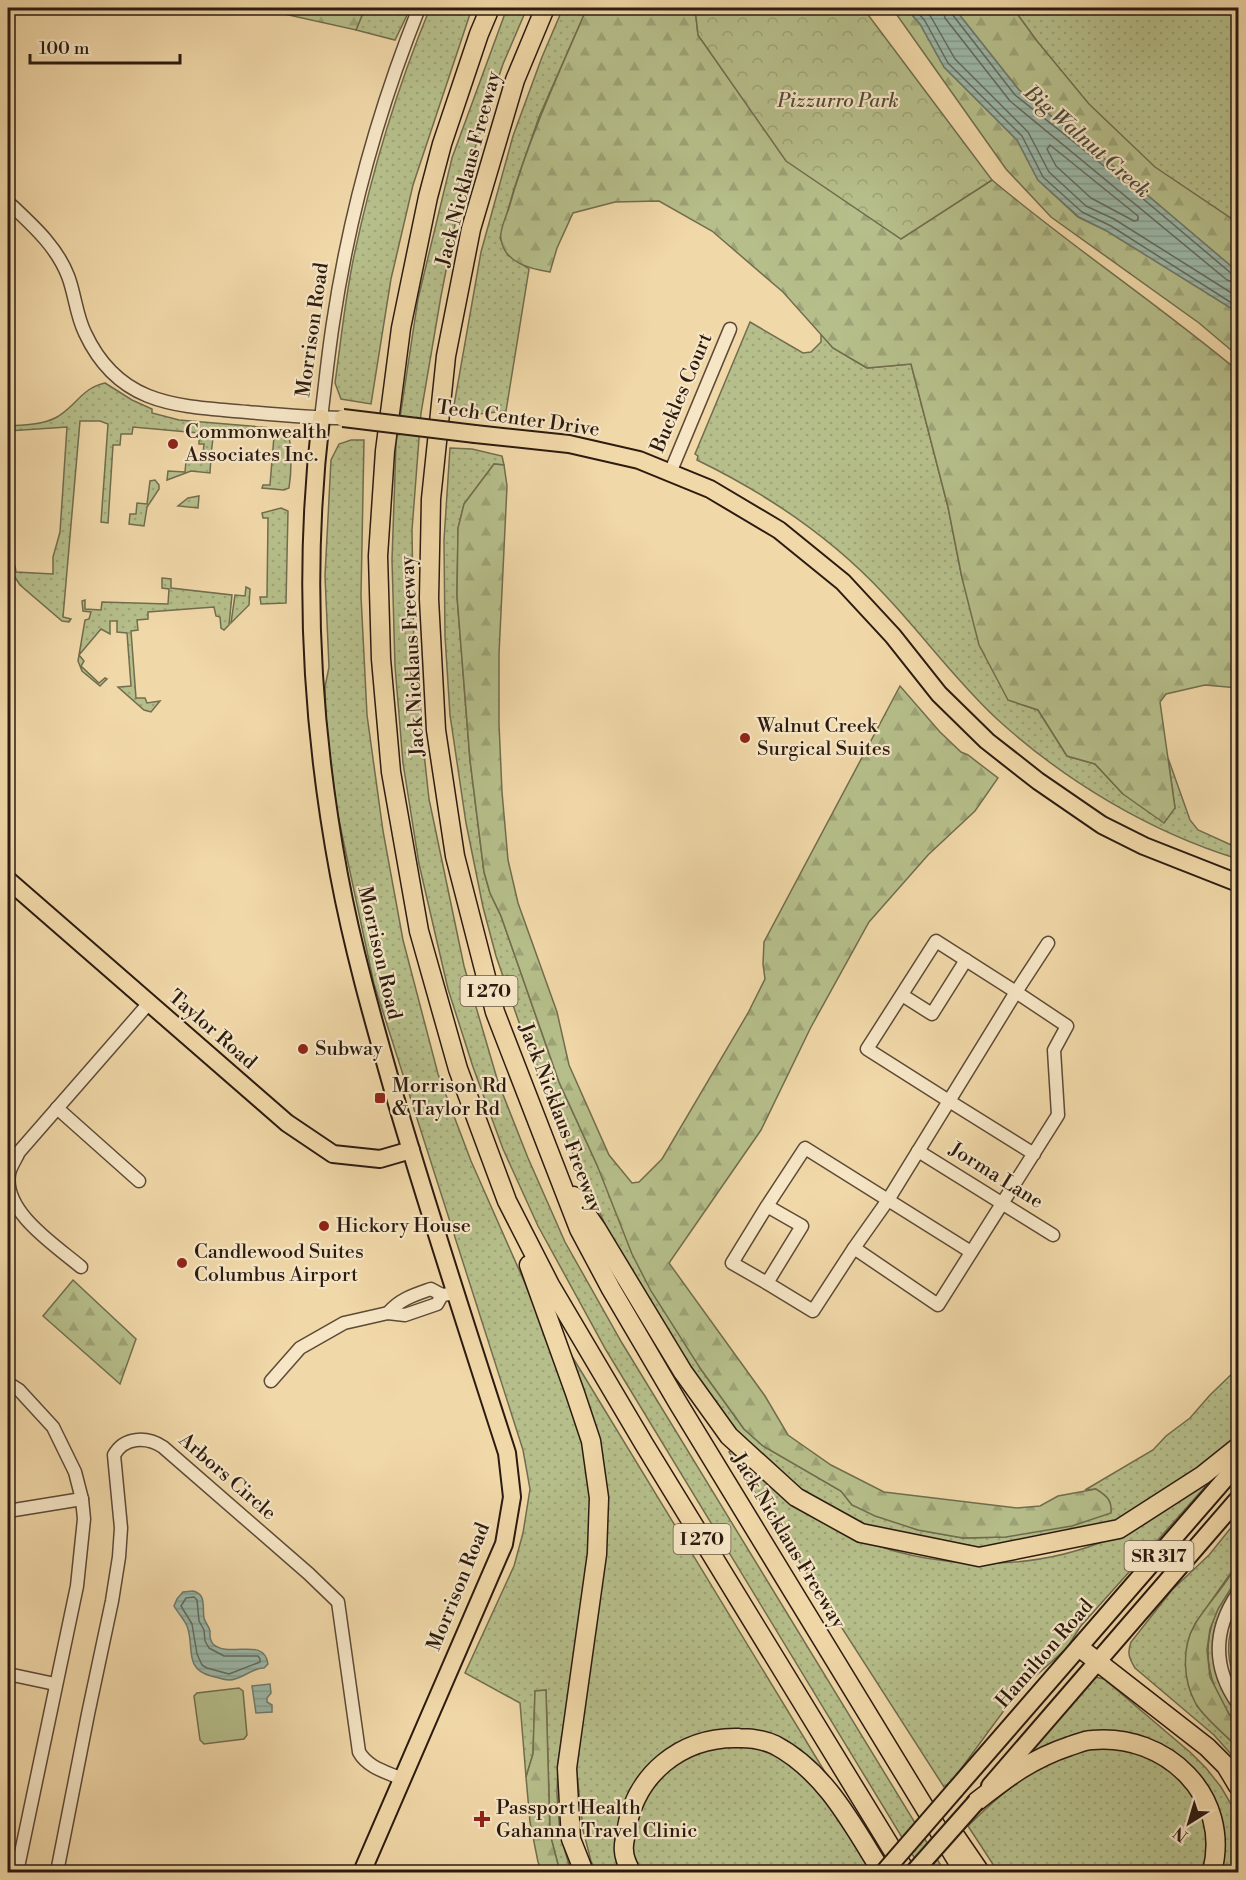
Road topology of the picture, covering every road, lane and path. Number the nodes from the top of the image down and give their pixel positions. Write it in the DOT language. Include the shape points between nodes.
graph roads {
  1 [pos="418,8"];
  2 [pos="490,8"];
  3 [pos="545,8"];
  4 [pos="8,202"];
  5 [pos="730,329"];
  6 [pos="321,418"];
  7 [pos="343,418"];
  8 [pos="670,473"];
  9 [pos="8,880"];
  10 [pos="1239,883"];
  11 [pos="1048,943"];
  12 [pos="966,960"];
  13 [pos="1016,992"];
  14 [pos="902,995"];
  15 [pos="149,1003"];
  16 [pos="949,1101"];
  17 [pos="57,1108"];
  18 [pos="411,1150"];
  19 [pos="918,1151"];
  20 [pos="1034,1154"];
  21 [pos="556,1168"];
  22 [pos="139,1181"];
  23 [pos="888,1200"];
  24 [pos="507,1201"];
  25 [pos="1002,1203"];
  26 [pos="767,1206"];
  27 [pos="1053,1235"];
  28 [pos="854,1248"];
  29 [pos="971,1252"];
  30 [pos="81,1267"];
  31 [pos="767,1283"];
  32 [pos="449,1294"];
  33 [pos="271,1381"];
  34 [pos="8,1383"];
  35 [pos="1239,1447"];
  36 [pos="1239,1464"];
  37 [pos="82,1499"];
  38 [pos="1239,1499"];
  39 [pos="8,1511"];
  40 [pos="1239,1593"];
  41 [pos="803,1610"];
  42 [pos="1080,1648"];
  43 [pos="1098,1661"];
  44 [pos="8,1674"];
  45 [pos="56,1684"];
  46 [pos="1239,1704"];
  47 [pos="402,1779"];
  48 [pos="1239,1786"];
  49 [pos="976,1802"];
  50 [pos="17,1872"];
  51 [pos="57,1872"];
  52 [pos="362,1872"];
  53 [pos="584,1872"];
  54 [pos="631,1872"];
  55 [pos="883,1872"];
  56 [pos="906,1872"];
  57 [pos="914,1872"];
  58 [pos="964,1872"];
  59 [pos="980,1872"];
  60 [pos="1212,1872"];
  1 -- 6 [label="street, Morrison Road" via="383,108 359,195 333,324"];
  2 -- 24 [label="highway, Jack Nicklaus Freeway / I 270" via="442,144 401,328 385,451 378,556 381,659 391,772 419,931 458,1069"];
  3 -- 21 [label="highway, Jack Nicklaus Freeway / I 270" via="515,80 471,229 446,356 431,499 429,599 436,730 455,856 495,1012"];
  4 -- 6 [label="street, Tech Center Drive" via="61,261 84,331 96,354 127,386 147,397 184,406"];
  5 -- 8 [label="street, Buckles Court"];
  6 -- 7 [label="street, Tech Center Drive"];
  6 -- 18 [label="main road, Morrison Road" via="312,579 316,704 324,783 354,946"];
  7 -- 8 [label="main road, Tech Center Drive, bridge" via="569,444 639,460"];
  8 -- 10 [label="main road, Tech Center Drive" via="710,489 779,530 843,582 939,694 987,741 1038,781 1102,825"];
  9 -- 15 [label="main road, Taylor Road"];
  11 -- 13 [label="street"];
  12 -- 13 [label="street"];
  12 -- 14 [label="street" via="936,941"];
  12 -- 14 [label="street" via="932,1014"];
  13 -- 16 [label="street"];
  13 -- 20 [label="street" via="1067,1026 1054,1050 1058,1115"];
  14 -- 16 [label="street" via="867,1049"];
  15 -- 17 [label="street"];
  15 -- 18 [label="main road, Taylor Road" via="287,1123 333,1154 380,1159"];
  16 -- 19 [label="street"];
  16 -- 20 [label="street"];
  17 -- 22 [label="street"];
  17 -- 30 [label="street" via="19,1152 9,1174 11,1197 23,1217"];
  18 -- 32 [label="main road, Morrison Road"];
  19 -- 23 [label="street"];
  19 -- 25 [label="street, Jorma Lane"];
  20 -- 25 [label="street"];
  21 -- 35 [label="highway" via="683,1372 729,1436 796,1497 861,1533 979,1557 1119,1529"];
  21 -- 41 [label="highway, Jack Nicklaus Freeway / I 270" via="579,1229 611,1289"];
  23 -- 26 [label="street" via="805,1148"];
  23 -- 28 [label="street"];
  23 -- 29 [label="street"];
  24 -- 53 [label="highway" via="588,1432 599,1498 597,1554 567,1768 572,1839"];
  24 -- 56 [label="highway, Jack Nicklaus Freeway / I 270" via="550,1285 644,1444"];
  25 -- 27 [label="street, Jorma Lane"];
  25 -- 29 [label="street"];
  26 -- 31 [label="street" via="802,1226"];
  26 -- 31 [label="street" via="732,1263"];
  28 -- 29 [label="street" via="938,1305"];
  28 -- 31 [label="street" via="813,1311"];
  32 -- 33 [label="street" via="437,1304 416,1312 388,1313 344,1323 300,1348"];
  32 -- 47 [label="main road, Morrison Road" via="507,1453 512,1497 504,1544"];
  34 -- 37 [label="street" via="53,1427 75,1472"];
  36 -- 42 [label="main road, Hamilton Road / SR 317"];
  37 -- 39 [label="street"];
  37 -- 45 [label="street" via="84,1519 77,1586"];
  38 -- 43 [label="main road, SR 317"];
  40 -- 46 [label="street" via="1221,1625 1218,1646 1220,1666"];
  41 -- 58 [label="highway, Jack Nicklaus Freeway / I 270"];
  41 -- 59 [label="highway"];
  42 -- 43 [label="highway"];
  42 -- 55 [label="main road, Hamilton Road / SR 317, bridge"];
  43 -- 48 [label="highway" via="1207,1747"];
  43 -- 49 [label="main road, SR 317"];
  44 -- 45 [label="street"];
  45 -- 50 [label="street"];
  47 -- 51 [label="street, Arbors Circle" via="372,1766 359,1752 338,1602 163,1447 145,1439 125,1442 114,1455 120,1557"];
  47 -- 52 [label="main road, Morrison Road"];
  49 -- 57 [label="main road, SR 317, bridge"];
  49 -- 60 [label="highway" via="1017,1770 1055,1751 1090,1740 1126,1740 1160,1752 1188,1774 1208,1804 1216,1836"];
  54 -- 55 [label="highway" via="624,1852 629,1814 646,1780 672,1756 706,1740 725,1738 751,1738 773,1744 796,1759 822,1782"];
}
